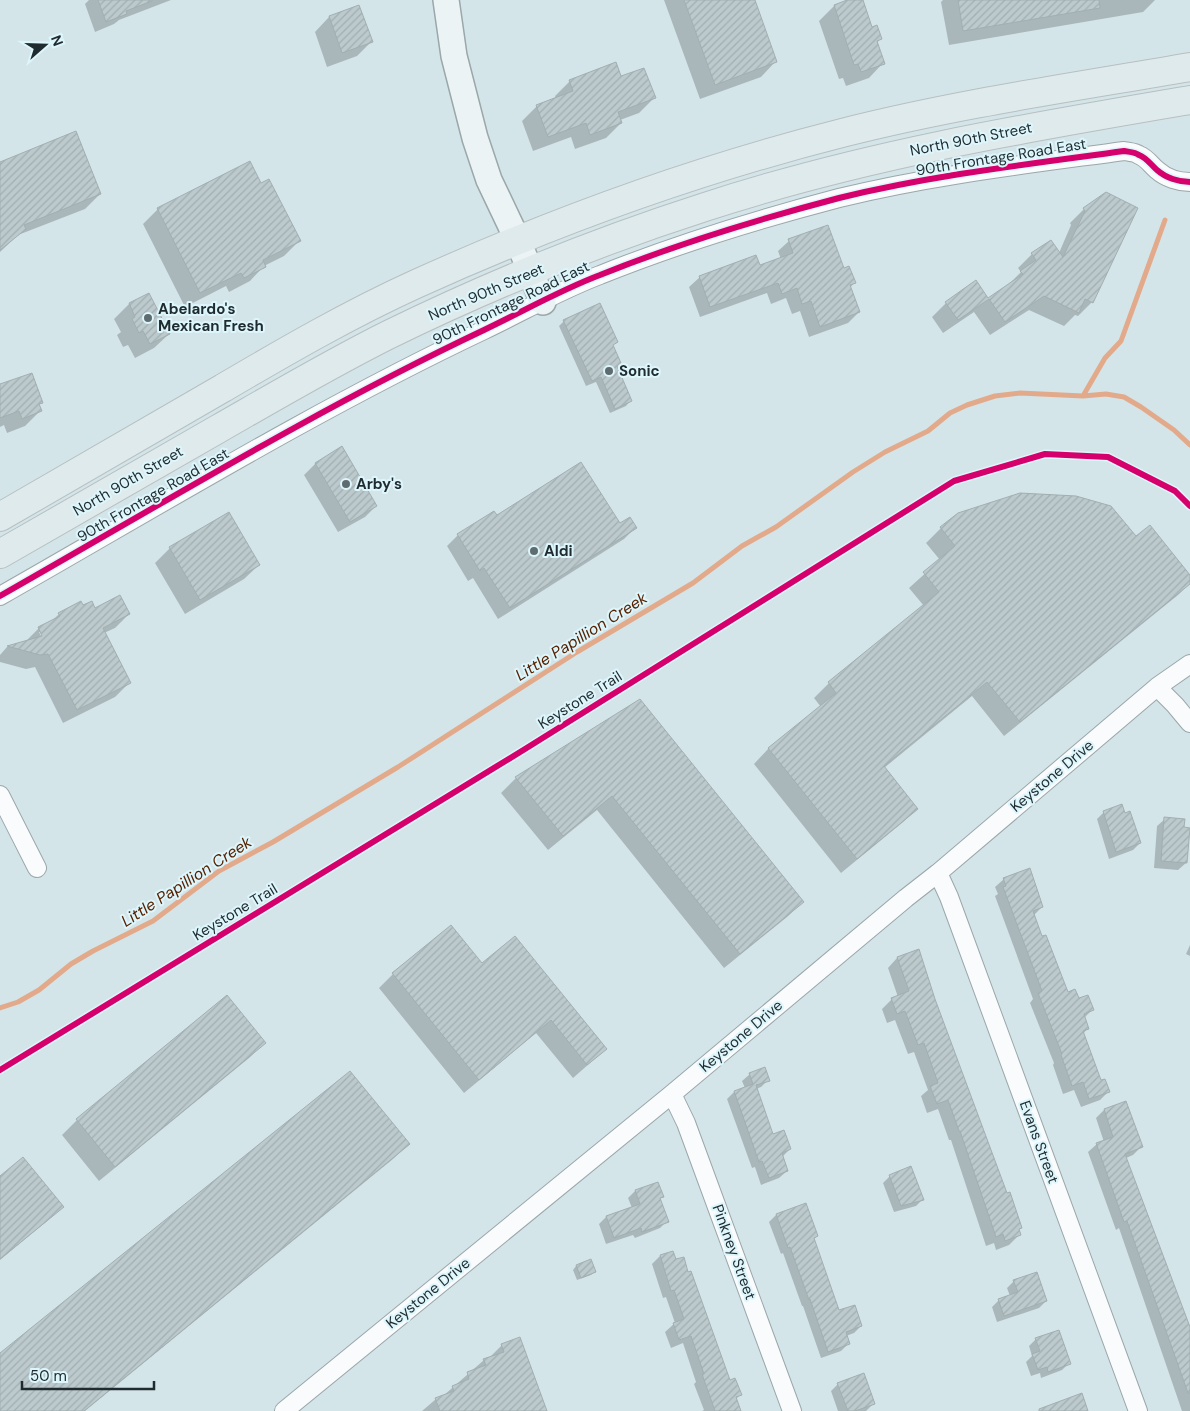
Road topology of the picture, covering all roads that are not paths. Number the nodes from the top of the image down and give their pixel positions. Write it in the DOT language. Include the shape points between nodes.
graph roads {
  1 [pos="446,0"];
  2 [pos="1190,67"];
  3 [pos="1190,100"];
  4 [pos="1190,182"];
  5 [pos="518,241"];
  6 [pos="531,271"];
  7 [pos="543,302"];
  8 [pos="0,517"];
  9 [pos="0,554"];
  10 [pos="0,596"];
  11 [pos="1190,664"];
  12 [pos="1157,687"];
  13 [pos="1190,723"];
  14 [pos="0,795"];
  15 [pos="37,868"];
  16 [pos="938,873"];
  17 [pos="672,1094"];
  18 [pos="284,1411"];
  19 [pos="792,1411"];
  20 [pos="1138,1411"];
  1 -- 5 [label="street" via="454,56 475,138 489,180"];
  2 -- 5 [label="main road" via="960,107 833,135 719,167"];
  3 -- 6 [label="main road, North 90th Street" via="967,139 825,171 696,210"];
  4 -- 7 [label="street, 90th Frontage Road East" via="1169,178 1138,154 1124,151 922,181 774,216 597,276"];
  5 -- 6 [label="street"];
  5 -- 8 [label="main road" via="414,285 345,320"];
  6 -- 7 [label="street"];
  6 -- 9 [label="main road, North 90th Street" via="389,334 321,370"];
  7 -- 10 [label="street, 90th Frontage Road East" via="354,394"];
  11 -- 12 [label="street, Keystone Drive"];
  12 -- 13 [label="street"];
  12 -- 16 [label="street, Keystone Drive"];
  14 -- 15 [label="street"];
  16 -- 17 [label="street, Keystone Drive"];
  16 -- 20 [label="street, Evans Street"];
  17 -- 18 [label="street, Keystone Drive"];
  17 -- 19 [label="street, Pinkney Street" via="686,1123"];
}
